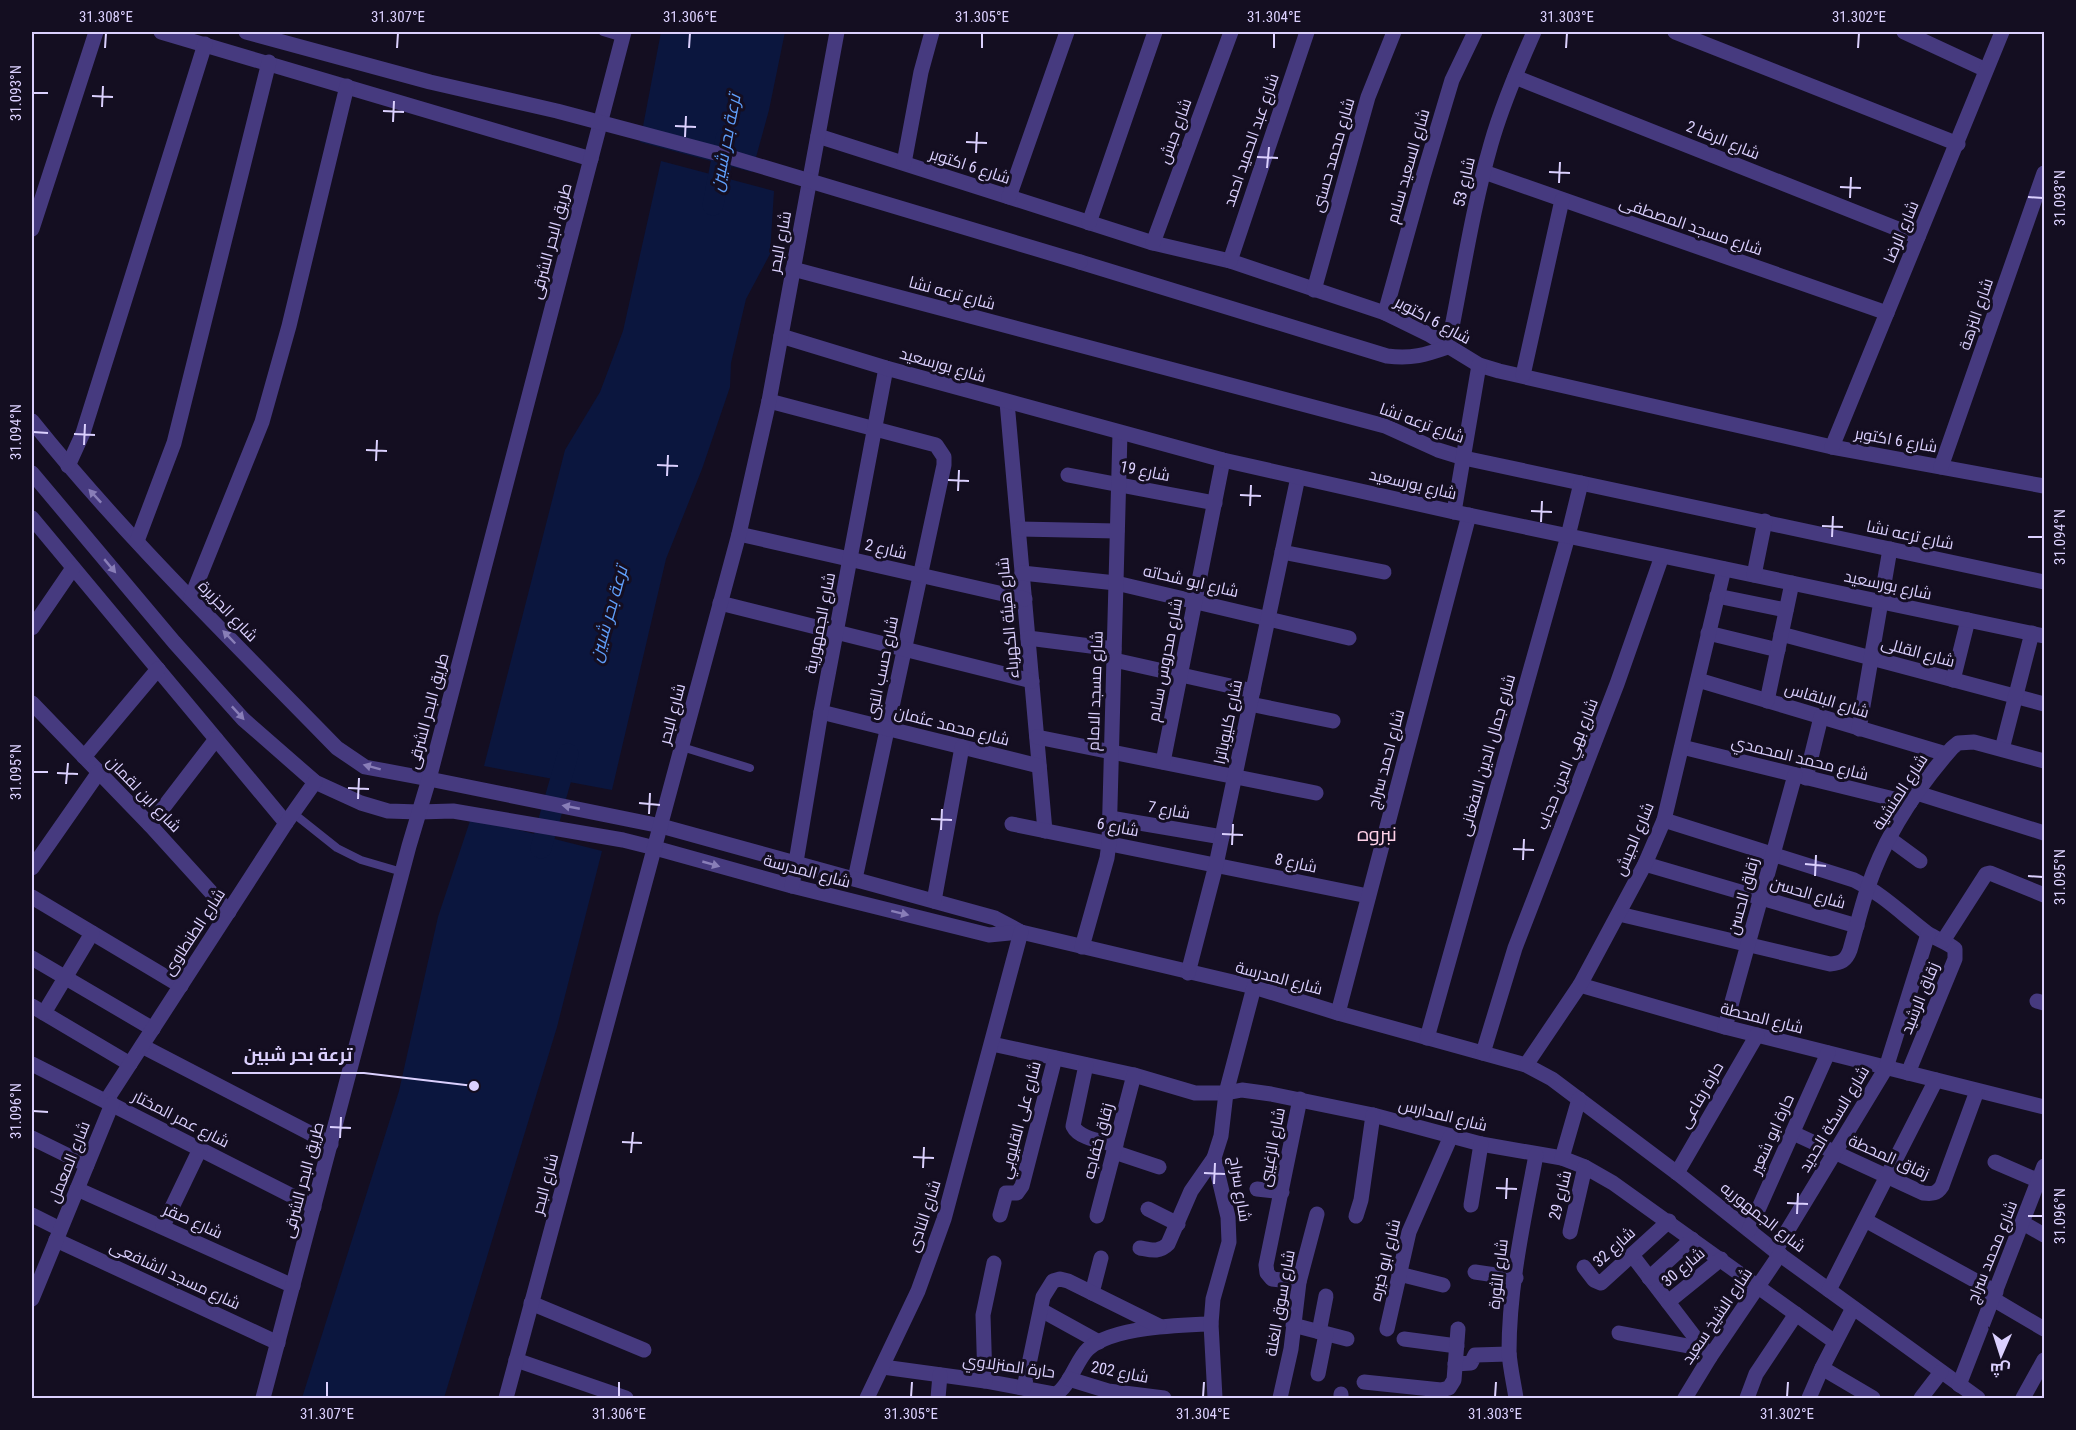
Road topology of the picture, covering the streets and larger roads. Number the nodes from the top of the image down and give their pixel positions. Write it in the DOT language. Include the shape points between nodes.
graph roads {
  1 [pos="96,32"];
  2 [pos="161,32"];
  3 [pos="246,32"];
  4 [pos="837,32"];
  5 [pos="932,32"];
  6 [pos="1067,32"];
  7 [pos="1155,32"];
  8 [pos="1231,32"];
  9 [pos="1307,32"];
  10 [pos="1394,32"];
  11 [pos="1475,32"];
  12 [pos="1534,32"];
  13 [pos="1674,32"];
  14 [pos="1904,32"];
  15 [pos="2002,32"];
  16 [pos="624,35"];
  17 [pos="205,44"];
  18 [pos="268,62"];
  19 [pos="1986,70"];
  20 [pos="1515,77"];
  21 [pos="347,86"];
  22 [pos="818,136"];
  23 [pos="1958,144"];
  24 [pos="591,159"];
  25 [pos="904,163"];
  26 [pos="1484,172"];
  27 [pos="2044,173"];
  28 [pos="1009,197"];
  29 [pos="1562,200"];
  30 [pos="1089,223"];
  31 [pos="32,229"];
  32 [pos="1918,237"];
  33 [pos="1153,243"];
  34 [pos="1230,261"];
  35 [pos="793,269"];
  36 [pos="1314,290"];
  37 [pos="1385,313"];
  38 [pos="1887,313"];
  39 [pos="781,336"];
  40 [pos="1448,347"];
  41 [pos="1479,365"];
  42 [pos="886,368"];
  43 [pos="1523,375"];
  44 [pos="769,401"];
  45 [pos="1007,402"];
  46 [pos="32,421"];
  47 [pos="874,429"];
  48 [pos="1120,433"];
  49 [pos="1832,447"];
  50 [pos="1464,458"];
  51 [pos="1223,460"];
  52 [pos="68,466"];
  53 [pos="1941,467"];
  54 [pos="1068,475"];
  55 [pos="1298,477"];
  56 [pos="34,482"];
  57 [pos="1581,483"];
  58 [pos="1119,485"];
  59 [pos="2044,486"];
  60 [pos="1215,502"];
  61 [pos="1462,514"];
  62 [pos="32,518"];
  63 [pos="1766,521"];
  64 [pos="1018,529"];
  65 [pos="1118,531"];
  66 [pos="739,534"];
  67 [pos="1568,536"];
  68 [pos="137,542"];
  69 [pos="1890,549"];
  70 [pos="1282,552"];
  71 [pos="1662,556"];
  72 [pos="850,559"];
  73 [pos="74,568"];
  74 [pos="1724,569"];
  75 [pos="1384,572"];
  76 [pos="1022,573"];
  77 [pos="920,575"];
  78 [pos="1754,575"];
  79 [pos="2044,582"];
  80 [pos="1116,583"];
  81 [pos="1792,583"];
  82 [pos="1717,596"];
  83 [pos="191,598"];
  84 [pos="1025,599"];
  85 [pos="1195,600"];
  86 [pos="1880,601"];
  87 [pos="720,603"];
  88 [pos="1786,610"];
  89 [pos="1268,617"];
  90 [pos="1968,620"];
  91 [pos="32,628"];
  92 [pos="836,632"];
  93 [pos="1708,633"];
  94 [pos="1781,634"];
  95 [pos="2038,635"];
  96 [pos="1028,638"];
  97 [pos="1348,638"];
  98 [pos="904,649"];
  99 [pos="1778,650"];
  100 [pos="1114,654"];
  101 [pos="1871,658"];
  102 [pos="158,669"];
  103 [pos="1180,675"];
  104 [pos="1698,680"];
  105 [pos="1953,680"];
  106 [pos="1032,681"];
  107 [pos="1251,697"];
  108 [pos="2015,697"];
  109 [pos="1767,701"];
  110 [pos="32,703"];
  111 [pos="2044,704"];
  112 [pos="821,712"];
  113 [pos="1821,717"];
  114 [pos="1333,721"];
  115 [pos="887,729"];
  116 [pos="1859,729"];
  117 [pos="1037,737"];
  118 [pos="216,739"];
  119 [pos="962,747"];
  120 [pos="1682,747"];
  121 [pos="2002,749"];
  122 [pos="1111,751"];
  123 [pos="1946,754"];
  124 [pos="84,757"];
  125 [pos="2044,761"];
  126 [pos="1163,762"];
  127 [pos="1040,766"];
  128 [pos="99,772"];
  129 [pos="1235,776"];
  130 [pos="1801,776"];
  131 [pos="429,779"];
  132 [pos="315,782"];
  133 [pos="1316,793"];
  134 [pos="1913,798"];
  135 [pos="419,812"];
  136 [pos="290,818"];
  137 [pos="629,818"];
  138 [pos="1110,818"];
  139 [pos="1664,820"];
  140 [pos="1012,824"];
  141 [pos="150,825"];
  142 [pos="661,826"];
  143 [pos="1045,831"];
  144 [pos="2044,833"];
  145 [pos="1222,837"];
  146 [pos="1890,839"];
  147 [pos="1109,843"];
  148 [pos="655,848"];
  149 [pos="1774,853"];
  150 [pos="1920,861"];
  151 [pos="796,862"];
  152 [pos="1645,864"];
  153 [pos="1216,865"];
  154 [pos="32,868"];
  155 [pos="855,879"];
  156 [pos="792,886"];
  157 [pos="1868,886"];
  158 [pos="2044,895"];
  159 [pos="1368,896"];
  160 [pos="1761,898"];
  161 [pos="934,901"];
  162 [pos="34,903"];
  163 [pos="229,912"];
  164 [pos="1619,914"];
  165 [pos="1857,926"];
  166 [pos="1021,932"];
  167 [pos="92,933"];
  168 [pos="1928,934"];
  169 [pos="1943,941"];
  170 [pos="1748,946"];
  171 [pos="1082,947"];
  172 [pos="32,958"];
  173 [pos="1188,973"];
  174 [pos="65,977"];
  175 [pos="1580,985"];
  176 [pos="181,986"];
  177 [pos="1254,987"];
  178 [pos="38,1009"];
  179 [pos="1338,1013"];
  180 [pos="1725,1027"];
  181 [pos="153,1029"];
  182 [pos="1757,1035"];
  183 [pos="1427,1038"];
  184 [pos="992,1044"];
  185 [pos="142,1046"];
  186 [pos="1483,1053"];
  187 [pos="1828,1053"];
  188 [pos="1055,1058"];
  189 [pos="32,1064"];
  190 [pos="130,1064"];
  191 [pos="1086,1065"];
  192 [pos="1526,1065"];
  193 [pos="1886,1068"];
  194 [pos="1908,1073"];
  195 [pos="1134,1076"];
  196 [pos="1936,1080"];
  197 [pos="1977,1091"];
  198 [pos="1226,1093"];
  199 [pos="1579,1099"];
  200 [pos="1300,1100"];
  201 [pos="109,1103"];
  202 [pos="2044,1107"];
  203 [pos="1373,1115"];
  204 [pos="1793,1133"];
  205 [pos="1451,1136"];
  206 [pos="32,1140"];
  207 [pos="331,1144"];
  208 [pos="1481,1144"];
  209 [pos="1115,1148"];
  210 [pos="200,1149"];
  211 [pos="1836,1152"];
  212 [pos="1536,1155"];
  213 [pos="1214,1158"];
  214 [pos="1562,1158"];
  215 [pos="1995,1162"];
  216 [pos="87,1165"];
  217 [pos="2044,1166"];
  218 [pos="1159,1167"];
  219 [pos="1585,1167"];
  220 [pos="1677,1173"];
  221 [pos="1887,1176"];
  222 [pos="2040,1185"];
  223 [pos="1257,1189"];
  224 [pos="77,1190"];
  225 [pos="1282,1192"];
  226 [pos="1471,1204"];
  227 [pos="314,1207"];
  228 [pos="1148,1209"];
  229 [pos="1317,1214"];
  230 [pos="32,1215"];
  231 [pos="1000,1215"];
  232 [pos="1097,1216"];
  233 [pos="1356,1216"];
  234 [pos="1865,1220"];
  235 [pos="1669,1221"];
  236 [pos="2023,1223"];
  237 [pos="1178,1224"];
  238 [pos="162,1226"];
  239 [pos="1749,1230"];
  240 [pos="1570,1232"];
  241 [pos="58,1234"];
  242 [pos="2044,1235"];
  243 [pos="1692,1239"];
  244 [pos="1140,1248"];
  245 [pos="1778,1253"];
  246 [pos="1632,1255"];
  247 [pos="1101,1258"];
  248 [pos="1721,1259"];
  249 [pos="994,1263"];
  250 [pos="1584,1268"];
  251 [pos="1475,1272"];
  252 [pos="1399,1274"];
  253 [pos="1516,1278"];
  254 [pos="1649,1278"];
  255 [pos="1299,1282"];
  256 [pos="1443,1285"];
  257 [pos="294,1286"];
  258 [pos="1757,1286"];
  259 [pos="1829,1290"];
  260 [pos="1092,1293"];
  261 [pos="32,1295"];
  262 [pos="1994,1295"];
  263 [pos="1326,1296"];
  264 [pos="1668,1302"];
  265 [pos="531,1303"];
  266 [pos="1853,1308"];
  267 [pos="1041,1310"];
  268 [pos="1796,1314"];
  269 [pos="1211,1324"];
  270 [pos="1293,1324"];
  271 [pos="1159,1326"];
  272 [pos="1387,1329"];
  273 [pos="1458,1329"];
  274 [pos="2044,1329"];
  275 [pos="1323,1333"];
  276 [pos="1619,1333"];
  277 [pos="1347,1339"];
  278 [pos="1404,1339"];
  279 [pos="1099,1341"];
  280 [pos="1835,1342"];
  281 [pos="278,1343"];
  282 [pos="1457,1346"];
  283 [pos="644,1350"];
  284 [pos="1707,1353"];
  285 [pos="1509,1354"];
  286 [pos="516,1360"];
  287 [pos="2044,1360"];
  288 [pos="1455,1364"];
  289 [pos="883,1367"];
  290 [pos="1822,1368"];
  291 [pos="1941,1372"];
  292 [pos="1318,1374"];
  293 [pos="940,1375"];
  294 [pos="1069,1379"];
  295 [pos="985,1381"];
  296 [pos="1364,1382"];
  297 [pos="1959,1385"];
  298 [pos="1085,1391"];
  299 [pos="1031,1392"];
  300 [pos="1420,1393"];
  301 [pos="263,1398"];
  302 [pos="506,1398"];
  303 [pos="621,1398"];
  304 [pos="867,1398"];
  305 [pos="938,1398"];
  306 [pos="1164,1398"];
  307 [pos="1215,1398"];
  308 [pos="1280,1398"];
  309 [pos="1516,1398"];
  310 [pos="1685,1398"];
  311 [pos="1747,1398"];
  312 [pos="1809,1398"];
  313 [pos="1873,1398"];
  314 [pos="1921,1398"];
  315 [pos="1978,1398"];
  316 [pos="2023,1398"];
  1 -- 31 [label="street"];
  2 -- 17 [label="street"];
  3 -- 40 [label="street, bridge" via="723,155 1387,356 1406,359"];
  4 -- 22 [label="street, شارع البحر"];
  5 -- 25 [label="street"];
  6 -- 28 [label="street"];
  7 -- 30 [label="street"];
  8 -- 33 [label="street, شارع حبش"];
  9 -- 34 [label="street, شارع عبد الحميد احمد"];
  10 -- 36 [label="street, شارع محمد حسنى" via="1368,97"];
  11 -- 37 [label="street, شارع السعيد سلام" via="1452,80"];
  12 -- 20 [label="street, شارع 53"];
  13 -- 23 [label="street"];
  14 -- 19 [label="street"];
  15 -- 19 [label="street, شارع الرضا"];
  16 -- 24 [label="street, طريق البحر الشرقى"];
  17 -- 18 [label="street"];
  17 -- 52 [label="street" via="83,433"];
  18 -- 21 [label="street"];
  18 -- 68 [label="street" via="174,443"];
  19 -- 23 [label="street, شارع الرضا"];
  20 -- 26 [label="street, شارع 53"];
  20 -- 32 [label="street, شارع الرضا 2"];
  21 -- 24 [label="street"];
  21 -- 83 [label="street" via="262,422"];
  22 -- 25 [label="street, شارع 6 اكتوبر"];
  22 -- 35 [label="street, شارع البحر"];
  23 -- 32 [label="street, شارع الرضا"];
  24 -- 131 [label="street, طريق البحر الشرقى"];
  25 -- 28 [label="street, شارع 6 اكتوبر"];
  26 -- 29 [label="street, شارع مسجد المصطفى"];
  26 -- 40 [label="street, شارع 53"];
  27 -- 53 [label="street, شارع النزهة"];
  28 -- 30 [label="street, شارع 6 اكتوبر"];
  29 -- 38 [label="street, شارع مسجد المصطفى"];
  29 -- 43 [label="street"];
  30 -- 33 [label="street, شارع 6 اكتوبر"];
  32 -- 38 [label="street, شارع الرضا"];
  33 -- 34 [label="street, شارع 6 اكتوبر"];
  34 -- 36 [label="street, شارع 6 اكتوبر"];
  35 -- 39 [label="street, شارع البحر"];
  35 -- 50 [label="street, شارع ترعه نشا" via="1385,426"];
  36 -- 37 [label="street, شارع 6 اكتوبر"];
  37 -- 40 [label="street, شارع 6 اكتوبر"];
  38 -- 49 [label="street, شارع الرضا"];
  39 -- 42 [label="street, شارع بورسعيد"];
  39 -- 44 [label="street, شارع البحر"];
  40 -- 41 [label="street, شارع 6 اكتوبر"];
  41 -- 43 [label="street, شارع 6 اكتوبر"];
  41 -- 50 [label="street, شارع احمد سراج"];
  42 -- 45 [label="street, شارع بورسعيد"];
  42 -- 47 [label="street, شارع الجمهورية"];
  43 -- 49 [label="street, شارع 6 اكتوبر"];
  44 -- 47 [label="street"];
  44 -- 66 [label="street, شارع البحر"];
  45 -- 48 [label="street, شارع بورسعيد"];
  45 -- 64 [label="street, شارع هيئة الكهرباء"];
  46 -- 52 [label="street, شارع الجزيرة"];
  47 -- 72 [label="street, شارع الجمهورية"];
  47 -- 77 [label="street, شارع حسب النبى" via="936,446 944,457"];
  48 -- 51 [label="street, شارع بورسعيد"];
  48 -- 58 [label="street, شارع مسجد الامام"];
  49 -- 53 [label="street, شارع 6 اكتوبر"];
  50 -- 57 [label="street, شارع ترعه نشا"];
  50 -- 61 [label="street, شارع احمد سراج"];
  51 -- 55 [label="street, شارع بورسعيد"];
  51 -- 60 [label="street, شارع محروس سلام"];
  68 -- 52 [label="street, شارع الجزيرة, one-way"];
  53 -- 59 [label="street, شارع 6 اكتوبر"];
  54 -- 58 [label="street, شارع 19"];
  55 -- 61 [label="street, شارع بورسعيد"];
  55 -- 70 [label="street, شارع كليوباترا"];
  56 -- 132 [label="street, one-way" via="243,719"];
  57 -- 63 [label="street, شارع ترعه نشا"];
  57 -- 67 [label="street, شارع جمال الدين الافغانى"];
  58 -- 60 [label="street, شارع 19"];
  58 -- 65 [label="street, شارع مسجد الامام"];
  60 -- 85 [label="street, شارع محروس سلام"];
  61 -- 67 [label="street, شارع بورسعيد"];
  61 -- 159 [label="street, شارع احمد سراج"];
  62 -- 73 [label="street"];
  63 -- 69 [label="street, شارع ترعه نشا"];
  63 -- 78 [label="street"];
  64 -- 65 [label="street"];
  64 -- 76 [label="street, شارع هيئة الكهرباء"];
  65 -- 80 [label="street, شارع مسجد الامام"];
  66 -- 72 [label="street, شارع 2"];
  66 -- 87 [label="street, شارع البحر"];
  67 -- 71 [label="street, شارع بورسعيد"];
  67 -- 183 [label="street, شارع جمال الدين الافغانى"];
  68 -- 83 [label="street, شارع الجزيرة"];
  69 -- 79 [label="street, شارع ترعه نشا"];
  69 -- 86 [label="street"];
  70 -- 75 [label="street"];
  70 -- 89 [label="street, شارع كليوباترا"];
  71 -- 74 [label="street, شارع بورسعيد"];
  71 -- 186 [label="street, شارع بهي الدين حجاب" via="1515,948"];
  72 -- 77 [label="street, شارع 2"];
  72 -- 92 [label="street, شارع الجمهورية"];
  73 -- 91 [label="street"];
  73 -- 102 [label="street"];
  74 -- 78 [label="street, شارع بورسعيد"];
  74 -- 82 [label="street, شارع الجيش"];
  76 -- 80 [label="street, شارع ابو شحاته"];
  76 -- 84 [label="street, شارع هيئة الكهرباء"];
  77 -- 84 [label="street, شارع 2"];
  77 -- 98 [label="street, شارع حسب النبى"];
  78 -- 81 [label="street, شارع بورسعيد"];
  80 -- 85 [label="street, شارع ابو شحاته"];
  80 -- 100 [label="street, شارع مسجد الامام"];
  81 -- 86 [label="street, شارع بورسعيد"];
  81 -- 88 [label="street"];
  82 -- 88 [label="street"];
  82 -- 93 [label="street, شارع الجيش"];
  131 -- 83 [label="street, شارع الجزيرة, one-way" via="365,767 337,748"];
  84 -- 96 [label="street, شارع هيئة الكهرباء"];
  85 -- 89 [label="street, شارع ابو شحاته"];
  85 -- 103 [label="street, شارع محروس سلام"];
  86 -- 90 [label="street, شارع بورسعيد"];
  86 -- 101 [label="street"];
  87 -- 92 [label="street"];
  87 -- 142 [label="street, شارع البحر"];
  88 -- 94 [label="street"];
  89 -- 97 [label="street, شارع ابو شحاته"];
  89 -- 107 [label="street, شارع كليوباترا"];
  90 -- 95 [label="street, شارع بورسعيد"];
  90 -- 105 [label="street"];
  92 -- 98 [label="street"];
  92 -- 112 [label="street, شارع الجمهورية"];
  93 -- 99 [label="street"];
  93 -- 104 [label="street, شارع الجيش"];
  94 -- 99 [label="street"];
  94 -- 101 [label="street, شارع القللى"];
  95 -- 108 [label="street"];
  96 -- 100 [label="street"];
  96 -- 106 [label="street, شارع هيئة الكهرباء"];
  98 -- 106 [label="street"];
  98 -- 115 [label="street, شارع حسب النبى"];
  99 -- 109 [label="street"];
  100 -- 103 [label="street"];
  100 -- 122 [label="street, شارع مسجد الامام"];
  101 -- 105 [label="street, شارع القللى"];
  101 -- 116 [label="street"];
  102 -- 118 [label="street"];
  102 -- 124 [label="street"];
  103 -- 107 [label="street"];
  103 -- 126 [label="street, شارع محروس سلام"];
  104 -- 109 [label="street, شارع البلقاس"];
  104 -- 120 [label="street, شارع الجيش"];
  105 -- 108 [label="street, شارع القللى"];
  106 -- 117 [label="street, شارع هيئة الكهرباء"];
  107 -- 114 [label="street"];
  107 -- 129 [label="street, شارع كليوباترا"];
  108 -- 111 [label="street, شارع القللى"];
  108 -- 121 [label="street"];
  109 -- 113 [label="street, شارع البلقاس"];
  110 -- 124 [label="street, شارع ابن لقمان"];
  112 -- 115 [label="street, شارع محمد عثمان"];
  112 -- 151 [label="street, شارع الجمهورية"];
  113 -- 116 [label="street, شارع البلقاس"];
  113 -- 130 [label="street, زقاق الحسن"];
  115 -- 119 [label="street, شارع محمد عثمان"];
  115 -- 155 [label="street, شارع حسب النبى"];
  116 -- 123 [label="street, شارع البلقاس"];
  117 -- 122 [label="street"];
  117 -- 127 [label="street, شارع هيئة الكهرباء"];
  118 -- 136 [label="street"];
  118 -- 141 [label="street"];
  119 -- 127 [label="street, شارع محمد عثمان"];
  119 -- 161 [label="street"];
  120 -- 130 [label="street, شارع محمد المحمدي"];
  120 -- 139 [label="street, شارع الجيش"];
  121 -- 123 [label="street, شارع المنشية" via="1966,741"];
  121 -- 125 [label="street, شارع المنشية"];
  122 -- 126 [label="street"];
  122 -- 138 [label="street, شارع مسجد الامام"];
  123 -- 134 [label="street, شارع المنشية"];
  124 -- 128 [label="street, شارع ابن لقمان"];
  126 -- 129 [label="street"];
  127 -- 143 [label="street, شارع هيئة الكهرباء"];
  128 -- 141 [label="street, شارع ابن لقمان"];
  128 -- 154 [label="street"];
  129 -- 133 [label="street"];
  129 -- 145 [label="street, شارع كليوباترا"];
  130 -- 134 [label="street, شارع محمد المحمدي"];
  130 -- 149 [label="street, زقاق الحسن"];
  131 -- 135 [label="street, طريق البحر الشرقى"];
  137 -- 131 [label="street, شارع الجزيرة, one-way"];
  132 -- 135 [label="street" via="388,811"];
  132 -- 136 [label="street, شارع الطنطاوى"];
  134 -- 144 [label="street, شارع محمد المحمدي"];
  134 -- 146 [label="street, شارع المنشية"];
  135 -- 148 [label="street, شارع المدرسة" via="453,811"];
  135 -- 207 [label="street, طريق البحر الشرقى"];
  136 -- 163 [label="street, شارع الطنطاوى"];
  137 -- 142 [label="street, شارع المدرسة"];
  138 -- 145 [label="street, شارع 7"];
  138 -- 147 [label="street, شارع مسجد الامام"];
  139 -- 149 [label="street"];
  139 -- 152 [label="street, شارع الجيش"];
  140 -- 143 [label="street, شارع 6"];
  141 -- 163 [label="street, شارع ابن لقمان"];
  142 -- 148 [label="street, شارع البحر"];
  142 -- 151 [label="street, شارع المدرسة"];
  143 -- 147 [label="street, شارع 6"];
  145 -- 153 [label="street, شارع كليوباترا"];
  146 -- 150 [label="street"];
  146 -- 157 [label="street, شارع المنشية"];
  147 -- 153 [label="street, شارع 6"];
  147 -- 171 [label="street, شارع مسجد الامام"];
  148 -- 156 [label="street, شارع المدرسة, one-way"];
  148 -- 265 [label="street, شارع البحر"];
  149 -- 157 [label="street"];
  149 -- 160 [label="street, زقاق الحسن"];
  151 -- 155 [label="street, شارع المدرسة"];
  151 -- 156 [label="street, شارع الجمهورية"];
  152 -- 160 [label="street, شارع الحسن"];
  152 -- 164 [label="street, شارع الجيش"];
  153 -- 159 [label="street, شارع 8"];
  153 -- 173 [label="street, شارع كليوباترا"];
  155 -- 161 [label="street, شارع المدرسة"];
  156 -- 166 [label="street, شارع المدرسة, one-way" via="989,935"];
  157 -- 165 [label="street, شارع المنشية"];
  157 -- 168 [label="street"];
  158 -- 169 [label="street" via="1986,874"];
  159 -- 179 [label="street, شارع احمد سراج"];
  160 -- 165 [label="street, شارع الحسن"];
  160 -- 170 [label="street, زقاق الحسن"];
  161 -- 166 [label="street, شارع المدرسة" via="995,918"];
  162 -- 167 [label="street"];
  163 -- 176 [label="street, شارع الطنطاوى"];
  164 -- 170 [label="street"];
  164 -- 175 [label="street, شارع الجيش"];
  165 -- 170 [label="street, شارع المنشية" via="1847,958 1839,963"];
  166 -- 171 [label="street, شارع المدرسة"];
  166 -- 184 [label="street, شارع النادى"];
  167 -- 174 [label="street"];
  167 -- 176 [label="street"];
  168 -- 169 [label="street"];
  168 -- 193 [label="street, شارع السكة الحديد"];
  169 -- 194 [label="street, زقاق الرشيد" via="1957,954"];
  170 -- 180 [label="street, زقاق الحسن"];
  171 -- 173 [label="street, شارع المدرسة"];
  172 -- 174 [label="street"];
  173 -- 177 [label="street, شارع المدرسة"];
  174 -- 178 [label="street"];
  174 -- 181 [label="street"];
  175 -- 180 [label="street, شارع المحطة"];
  175 -- 192 [label="street, شارع الجيش"];
  176 -- 181 [label="street, شارع الطنطاوى"];
  177 -- 179 [label="street, شارع المدرسة"];
  177 -- 198 [label="street, شارع سراج"];
  178 -- 190 [label="street"];
  179 -- 183 [label="street, شارع المدرسة"];
  180 -- 182 [label="street, شارع المحطة"];
  181 -- 185 [label="street, شارع الطنطاوى"];
  182 -- 187 [label="street, شارع المحطة"];
  182 -- 220 [label="street, حارة رفاعى"];
  183 -- 186 [label="street, شارع المدرسة"];
  184 -- 188 [label="street, شارع المدارس"];
  184 -- 289 [label="street, شارع النادى" via="944,1219 918,1291"];
  185 -- 190 [label="street, شارع الطنطاوى"];
  185 -- 207 [label="street"];
  186 -- 192 [label="street, شارع المدرسة"];
  187 -- 193 [label="street, شارع المحطة"];
  187 -- 204 [label="street, حارة ابو شعير"];
  188 -- 191 [label="street, شارع المدارس"];
  188 -- 231 [label="street, شارع على القليوبي" via="1022,1186 1017,1193 1006,1193"];
  189 -- 201 [label="street, شارع عمر المختار"];
  190 -- 201 [label="street, شارع الطنطاوى"];
  191 -- 195 [label="street, شارع المدارس"];
  191 -- 209 [label="street" via="1074,1126 1081,1134"];
  192 -- 199 [label="street, شارع الجمهوريه"];
  193 -- 194 [label="street, شارع المحطة"];
  193 -- 211 [label="street, شارع السكة الحديد"];
  194 -- 196 [label="street, شارع المحطة"];
  195 -- 198 [label="street, شارع المدارس" via="1195,1093"];
  195 -- 209 [label="street, زقاق خفاجه"];
  196 -- 197 [label="street, شارع المحطة"];
  196 -- 221 [label="street"];
  197 -- 202 [label="street, شارع المحطة"];
  197 -- 221 [label="street, زقاق المحطة" via="1939,1192 1923,1193"];
  198 -- 200 [label="street, شارع المدارس" via="1242,1090"];
  198 -- 213 [label="street, شارع سراج"];
  199 -- 214 [label="street"];
  199 -- 220 [label="street, شارع الجمهوريه"];
  200 -- 203 [label="street, شارع المدارس"];
  200 -- 225 [label="street, شارع الزغيبى"];
  201 -- 210 [label="street, شارع عمر المختار"];
  201 -- 216 [label="street, شارع المعمل"];
  203 -- 205 [label="street, شارع المدارس"];
  203 -- 233 [label="street"];
  204 -- 211 [label="street, زقاق المحطة"];
  204 -- 239 [label="street, حارة ابو شعير"];
  205 -- 208 [label="street, شارع المدارس"];
  205 -- 252 [label="street, شارع ابو خيره" via="1409,1232"];
  206 -- 216 [label="street"];
  207 -- 227 [label="street, طريق البحر الشرقى"];
  208 -- 212 [label="street, شارع المدارس"];
  208 -- 226 [label="street"];
  209 -- 218 [label="street"];
  209 -- 232 [label="street, زقاق خفاجه"];
  210 -- 227 [label="street, شارع عمر المختار"];
  210 -- 238 [label="street"];
  211 -- 221 [label="street, زقاق المحطة"];
  211 -- 245 [label="street, شارع السكة الحديد"];
  212 -- 214 [label="street, شارع المدارس"];
  212 -- 253 [label="street, شارع الثورة"];
  213 -- 237 [label="street" via="1191,1191"];
  213 -- 269 [label="street, شارع سراج" via="1228,1217 1229,1242 1213,1299"];
  214 -- 219 [label="street, شارع المدارس"];
  215 -- 222 [label="street"];
  216 -- 224 [label="street, شارع المعمل"];
  217 -- 222 [label="street, شارع محمد سراج"];
  219 -- 235 [label="street, شارع المدارس"];
  219 -- 240 [label="street, شارع 29"];
  220 -- 239 [label="street, شارع الجمهوريه"];
  221 -- 234 [label="street"];
  222 -- 236 [label="street, شارع محمد سراج"];
  223 -- 225 [label="street"];
  224 -- 238 [label="street, شارع صقر"];
  224 -- 241 [label="street, شارع المعمل"];
  225 -- 255 [label="street, شارع الزغيبى" via="1267,1273 1272,1279"];
  227 -- 257 [label="street, طريق البحر الشرقى"];
  228 -- 237 [label="street"];
  229 -- 255 [label="street, شارع سوق الغلة"];
  230 -- 241 [label="street, شارع مسجد الشافعى"];
  234 -- 259 [label="street"];
  234 -- 262 [label="street"];
  235 -- 243 [label="street, شارع المدارس"];
  235 -- 246 [label="street, شارع 32"];
  236 -- 242 [label="street"];
  236 -- 262 [label="street, شارع محمد سراج"];
  237 -- 244 [label="street" via="1163,1249"];
  238 -- 257 [label="street, شارع صقر"];
  239 -- 245 [label="street, شارع الجمهوريه"];
  241 -- 261 [label="street, شارع المعمل"];
  241 -- 281 [label="street, شارع مسجد الشافعى"];
  243 -- 248 [label="street, شارع المدارس"];
  243 -- 254 [label="street"];
  245 -- 258 [label="street, شارع الشيخ سعيد"];
  245 -- 259 [label="street, شارع الجمهوريه"];
  246 -- 250 [label="street, شارع 32" via="1601,1283"];
  246 -- 254 [label="street"];
  247 -- 260 [label="street"];
  248 -- 258 [label="street, شارع المدارس"];
  248 -- 264 [label="street, شارع 30"];
  249 -- 295 [label="street" via="983,1315"];
  251 -- 253 [label="street"];
  252 -- 256 [label="street"];
  252 -- 272 [label="street, شارع ابو خيره"];
  253 -- 285 [label="street, شارع الثورة"];
  254 -- 264 [label="street"];
  255 -- 270 [label="street, شارع سوق الغلة"];
  257 -- 281 [label="street, طريق البحر الشرقى"];
  258 -- 268 [label="street, شارع المدارس"];
  258 -- 284 [label="street, شارع الشيخ سعيد"];
  259 -- 266 [label="street, شارع الجمهوريه"];
  260 -- 267 [label="street" via="1068,1281 1053,1281"];
  260 -- 271 [label="street"];
  262 -- 274 [label="street"];
  262 -- 297 [label="street, شارع محمد سراج"];
  263 -- 275 [label="street"];
  264 -- 284 [label="street"];
  265 -- 283 [label="street"];
  265 -- 286 [label="street, شارع البحر"];
  266 -- 280 [label="street"];
  266 -- 291 [label="street, شارع الجمهوريه"];
  267 -- 279 [label="street"];
  267 -- 299 [label="street"];
  268 -- 280 [label="street, شارع المدارس"];
  268 -- 311 [label="street" via="1756,1374"];
  269 -- 271 [label="street"];
  269 -- 307 [label="street, شارع سراج"];
  270 -- 275 [label="street"];
  270 -- 308 [label="street, شارع سوق الغلة"];
  271 -- 279 [label="street"];
  273 -- 282 [label="street"];
  275 -- 277 [label="street"];
  275 -- 292 [label="street"];
  276 -- 284 [label="street"];
  278 -- 282 [label="street"];
  279 -- 294 [label="street, حارة المنزلاوي" via="1080,1358"];
  280 -- 290 [label="street"];
  281 -- 301 [label="street, طريق البحر الشرقى"];
  282 -- 288 [label="street"];
  284 -- 310 [label="street, شارع الشيخ سعيد"];
  285 -- 288 [label="street" via="1475,1355 1471,1363"];
  285 -- 309 [label="street, شارع الثورة"];
  286 -- 302 [label="street, شارع البحر"];
  286 -- 303 [label="street"];
  287 -- 316 [label="street"];
  288 -- 300 [label="street" via="1449,1388"];
  289 -- 293 [label="street, حارة المنزلاوي"];
  289 -- 304 [label="street, شارع النادى"];
  290 -- 312 [label="street"];
  290 -- 313 [label="street"];
  291 -- 297 [label="street, شارع الجمهوريه"];
  291 -- 314 [label="street"];
  293 -- 295 [label="street, حارة المنزلاوي"];
  293 -- 305 [label="street"];
  294 -- 298 [label="street, شارع 202"];
  294 -- 299 [label="street, حارة المنزلاوي" via="1055,1394"];
  295 -- 299 [label="street, حارة المنزلاوي"];
  296 -- 300 [label="street"];
  297 -- 315 [label="street, شارع الجمهوريه"];
  298 -- 306 [label="street, شارع 202"];
}
